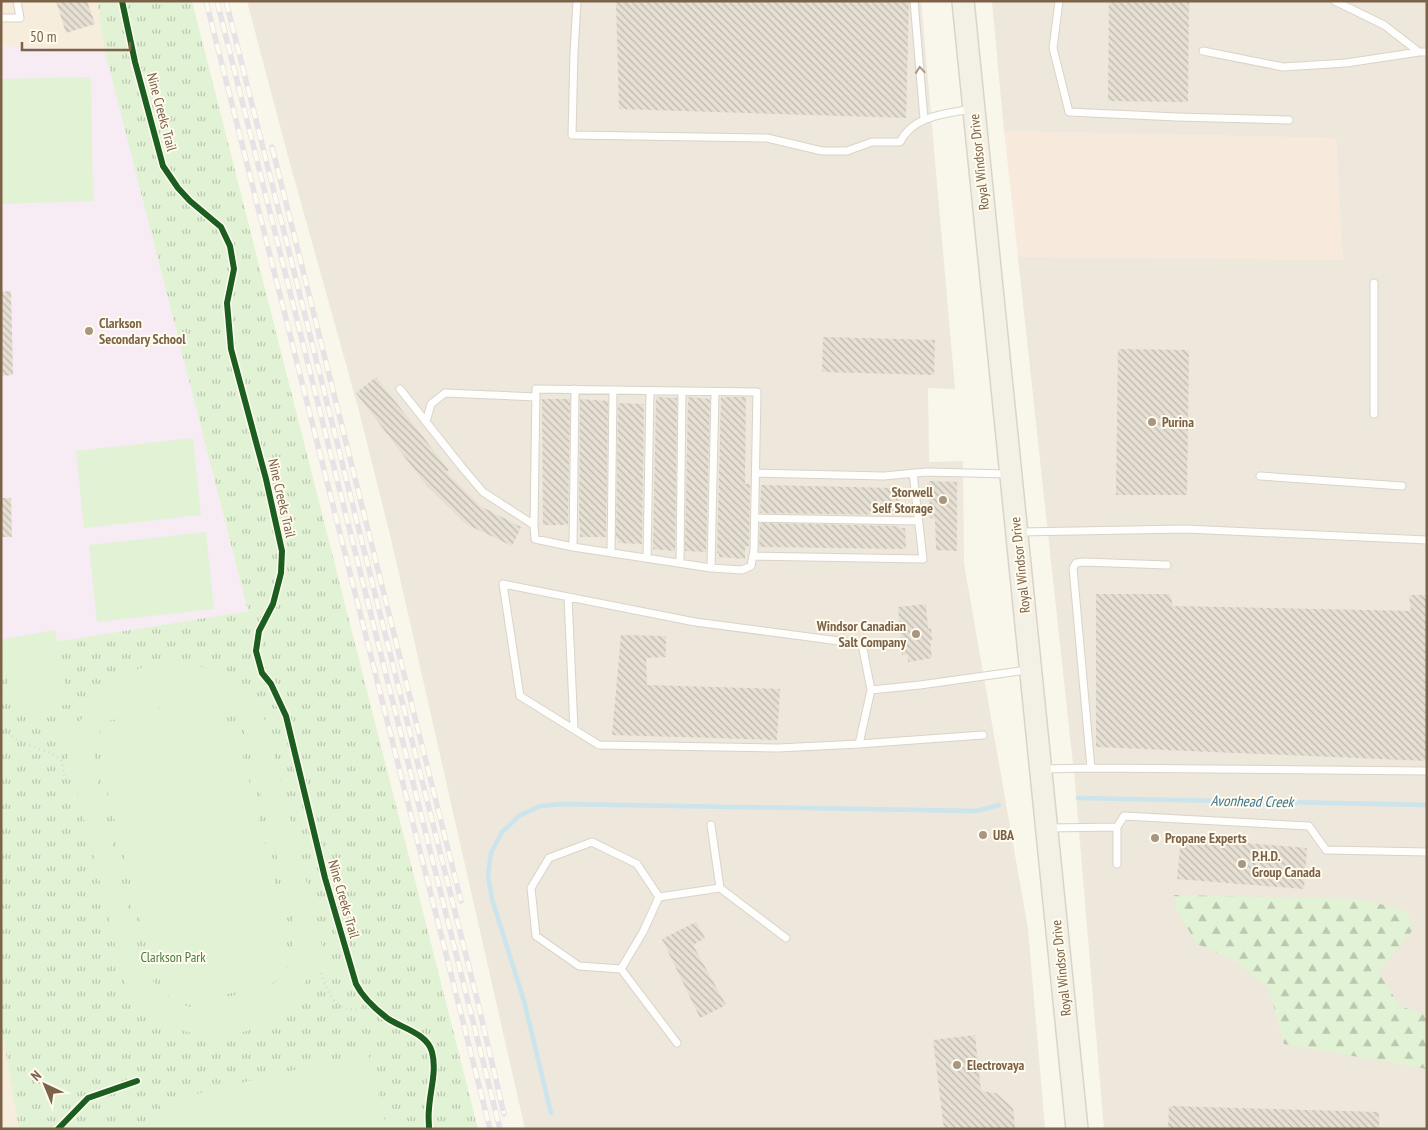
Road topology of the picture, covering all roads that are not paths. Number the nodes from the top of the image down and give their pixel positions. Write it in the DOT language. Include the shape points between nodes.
graph roads {
  1 [pos="17,1"];
  2 [pos="577,1"];
  3 [pos="914,1"];
  4 [pos="963,1"];
  5 [pos="1059,1"];
  6 [pos="1335,1"];
  7 [pos="1,18"];
  8 [pos="1203,51"];
  9 [pos="1423,52"];
  10 [pos="974,109"];
  11 [pos="924,119"];
  12 [pos="1289,120"];
  13 [pos="1374,283"];
  14 [pos="575,389"];
  15 [pos="400,390"];
  16 [pos="613,390"];
  17 [pos="650,391"];
  18 [pos="682,391"];
  19 [pos="715,392"];
  20 [pos="536,397"];
  21 [pos="1374,414"];
  22 [pos="426,422"];
  23 [pos="756,472"];
  24 [pos="913,473"];
  25 [pos="1011,474"];
  26 [pos="1260,476"];
  27 [pos="1402,486"];
  28 [pos="755,518"];
  29 [pos="918,521"];
  30 [pos="534,525"];
  31 [pos="1017,532"];
  32 [pos="1427,540"];
  33 [pos="573,547"];
  34 [pos="611,553"];
  35 [pos="754,556"];
  36 [pos="647,558"];
  37 [pos="680,564"];
  38 [pos="1167,565"];
  39 [pos="711,568"];
  40 [pos="568,597"];
  41 [pos="1030,670"];
  42 [pos="871,690"];
  43 [pos="574,729"];
  44 [pos="983,735"];
  45 [pos="859,744"];
  46 [pos="1092,768"];
  47 [pos="1041,769"];
  48 [pos="1427,771"];
  49 [pos="711,825"];
  50 [pos="1117,827"];
  51 [pos="1046,828"];
  52 [pos="1427,852"];
  53 [pos="1117,864"];
  54 [pos="720,888"];
  55 [pos="659,896"];
  56 [pos="786,938"];
  57 [pos="621,969"];
  58 [pos="677,1043"];
  59 [pos="1077,1129"];
  1 -- 7 [label="lane" via="20,18"];
  2 -- 11 [label="lane" via="572,135 767,138 810,149 843,151 872,142 900,142"];
  11 -- 3 [label="lane, one-way"];
  4 -- 10 [label="main road, Royal Windsor Drive"];
  5 -- 12 [label="lane" via="1052,48 1069,112"];
  6 -- 9 [label="lane" via="1384,25"];
  8 -- 9 [label="lane" via="1283,67 1346,63"];
  10 -- 11 [label="lane"];
  10 -- 25 [label="main road, Royal Windsor Drive"];
  13 -- 21 [label="lane"];
  14 -- 16 [label="lane"];
  14 -- 20 [label="lane" via="536,389"];
  14 -- 33 [label="lane"];
  15 -- 22 [label="lane"];
  16 -- 17 [label="lane"];
  16 -- 34 [label="lane"];
  17 -- 18 [label="lane"];
  17 -- 36 [label="lane"];
  18 -- 19 [label="lane"];
  18 -- 37 [label="lane"];
  19 -- 23 [label="lane" via="758,392"];
  19 -- 39 [label="lane"];
  20 -- 22 [label="lane" via="445,393 431,404"];
  20 -- 30 [label="lane"];
  22 -- 30 [label="lane" via="483,492"];
  23 -- 24 [label="lane" via="884,476"];
  23 -- 28 [label="lane"];
  24 -- 25 [label="lane"];
  24 -- 29 [label="lane"];
  25 -- 31 [label="main road, Royal Windsor Drive"];
  26 -- 27 [label="lane"];
  28 -- 29 [label="lane"];
  28 -- 35 [label="lane"];
  29 -- 35 [label="lane" via="923,559"];
  30 -- 33 [label="lane" via="535,539"];
  31 -- 32 [label="lane" via="1186,529"];
  31 -- 41 [label="main road, Royal Windsor Drive"];
  33 -- 34 [label="lane"];
  34 -- 36 [label="lane"];
  35 -- 39 [label="lane" via="747,569"];
  36 -- 37 [label="lane"];
  37 -- 39 [label="lane"];
  38 -- 46 [label="lane" via="1084,562 1076,563 1073,568"];
  40 -- 42 [label="lane" via="695,622 862,644"];
  40 -- 43 [label="lane"];
  40 -- 43 [label="lane" via="503,584 520,696"];
  41 -- 42 [label="lane"];
  41 -- 47 [label="main road, Royal Windsor Drive"];
  42 -- 45 [label="lane"];
  43 -- 45 [label="lane" via="600,745 778,748"];
  44 -- 45 [label="lane"];
  46 -- 47 [label="lane"];
  46 -- 48 [label="lane"];
  47 -- 51 [label="main road, Royal Windsor Drive"];
  49 -- 54 [label="lane"];
  50 -- 51 [label="lane"];
  50 -- 52 [label="lane" via="1124,816 1308,826 1326,850"];
  50 -- 53 [label="lane"];
  51 -- 59 [label="main road, Royal Windsor Drive"];
  54 -- 55 [label="lane"];
  54 -- 56 [label="lane"];
  55 -- 57 [label="lane" via="644,932"];
  55 -- 57 [label="lane" via="637,864 592,842 549,858 531,888 536,936 579,966"];
  57 -- 58 [label="lane"];
}
